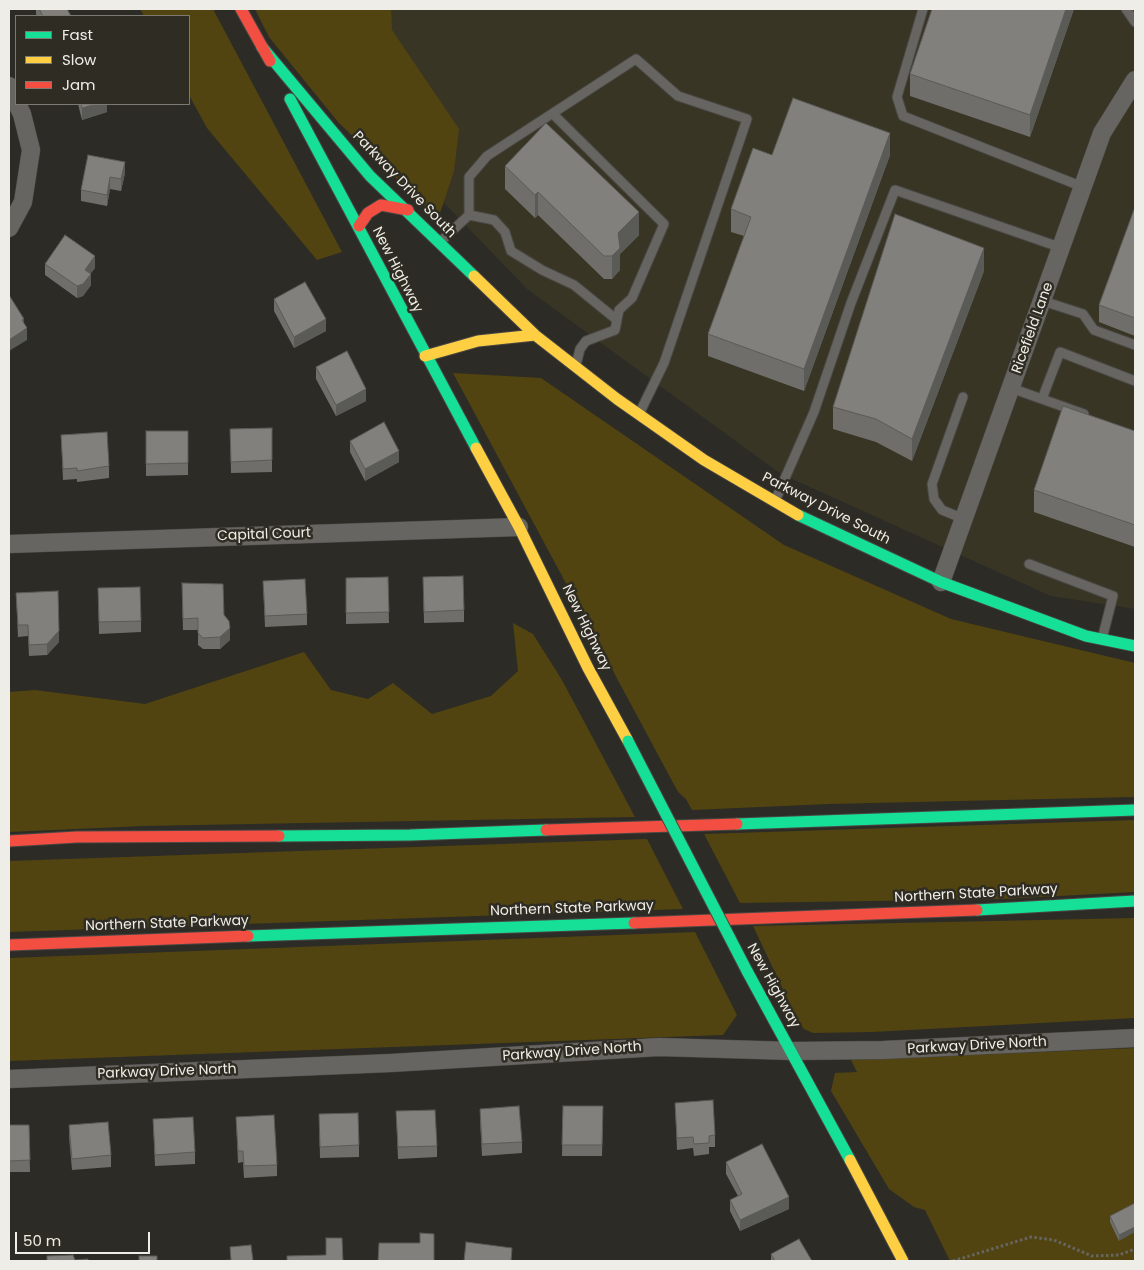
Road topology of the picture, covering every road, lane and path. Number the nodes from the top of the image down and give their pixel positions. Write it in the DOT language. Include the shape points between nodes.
graph roads {
  1 [pos="241,9"];
  2 [pos="922,9"];
  3 [pos="1126,9"];
  4 [pos="1135,22"];
  5 [pos="262,46"];
  6 [pos="1135,80"];
  7 [pos="9,86"];
  8 [pos="1130,98"];
  9 [pos="15,99"];
  10 [pos="18,105"];
  11 [pos="553,114"];
  12 [pos="1083,187"];
  13 [pos="408,210"];
  14 [pos="469,215"];
  15 [pos="359,226"];
  16 [pos="9,228"];
  17 [pos="439,243"];
  18 [pos="1062,248"];
  19 [pos="1043,301"];
  20 [pos="617,320"];
  21 [pos="535,335"];
  22 [pos="1135,345"];
  23 [pos="425,356"];
  24 [pos="575,367"];
  25 [pos="1135,381"];
  26 [pos="1011,388"];
  27 [pos="963,397"];
  28 [pos="1042,399"];
  29 [pos="639,414"];
  30 [pos="1098,419"];
  31 [pos="775,502"];
  32 [pos="964,519"];
  33 [pos="519,527"];
  34 [pos="9,544"];
  35 [pos="1029,564"];
  36 [pos="941,582"];
  37 [pos="1102,639"];
  38 [pos="1135,646"];
  39 [pos="1135,810"];
  40 [pos="9,841"];
  41 [pos="1135,901"];
  42 [pos="9,944"];
  43 [pos="1135,1038"];
  44 [pos="792,1051"];
  45 [pos="9,1079"];
  46 [pos="1135,1249"];
  47 [pos="903,1261"];
  48 [pos="953,1261"];
  1 -- 5 [label="main road, New Highway"];
  2 -- 12 [label="lane" via="896,97 903,116"];
  3 -- 4 [label="lane"];
  5 -- 13 [label="main road, Parkway Drive South" via="370,176"];
  5 -- 15 [label="main road, New Highway"];
  6 -- 8 [label="street, Ricefield Lane"];
  7 -- 9 [label="street"];
  8 -- 12 [label="street, Ricefield Lane" via="1102,132"];
  10 -- 16 [label="street" via="31,150 23,202"];
  11 -- 14 [label="lane" via="487,156 477,166 469,177"];
  11 -- 20 [label="lane" via="664,224 632,298 619,310"];
  11 -- 29 [label="lane" via="636,59 678,96 747,119 664,363"];
  12 -- 18 [label="street, Ricefield Lane"];
  13 -- 15 [label="main road" via="381,205 368,213"];
  13 -- 17 [label="main road, Parkway Drive South"];
  14 -- 17 [label="lane"];
  14 -- 20 [label="lane" via="494,220 505,232 511,250 574,285"];
  15 -- 23 [label="main road, New Highway"];
  17 -- 21 [label="main road, Parkway Drive South"];
  18 -- 19 [label="street, Ricefield Lane"];
  18 -- 31 [label="lane" via="895,190 851,303 814,412"];
  19 -- 22 [label="lane" via="1083,314 1094,330"];
  19 -- 26 [label="street, Ricefield Lane"];
  20 -- 24 [label="lane" via="615,330 586,341"];
  21 -- 23 [label="main road" via="478,341"];
  21 -- 24 [label="main road, Parkway Drive South"];
  23 -- 33 [label="main road, New Highway"];
  24 -- 29 [label="main road, Parkway Drive South"];
  25 -- 28 [label="lane" via="1060,352"];
  26 -- 28 [label="lane"];
  26 -- 32 [label="street, Ricefield Lane"];
  27 -- 32 [label="lane" via="932,484 934,499 942,510"];
  28 -- 30 [label="lane"];
  29 -- 31 [label="main road, Parkway Drive South" via="704,460"];
  31 -- 36 [label="main road, Parkway Drive South"];
  32 -- 36 [label="street, Ricefield Lane"];
  33 -- 34 [label="street, Capital Court"];
  33 -- 44 [label="main road, New Highway, bridge" via="588,668"];
  35 -- 37 [label="lane" via="1113,596"];
  36 -- 37 [label="main road, Parkway Drive South" via="1086,636"];
  37 -- 38 [label="main road, Parkway Drive South"];
  39 -- 40 [label="main road" via="410,835 78,837"];
  41 -- 42 [label="main road, Northern State Parkway" via="1010,909"];
  43 -- 44 [label="street, Parkway Drive North"];
  44 -- 45 [label="street, Parkway Drive North" via="659,1047 391,1064"];
  44 -- 47 [label="main road, New Highway"];
  46 -- 48 [label="path" via="1119,1256 1092,1256 1054,1240 1031,1237"];
}
